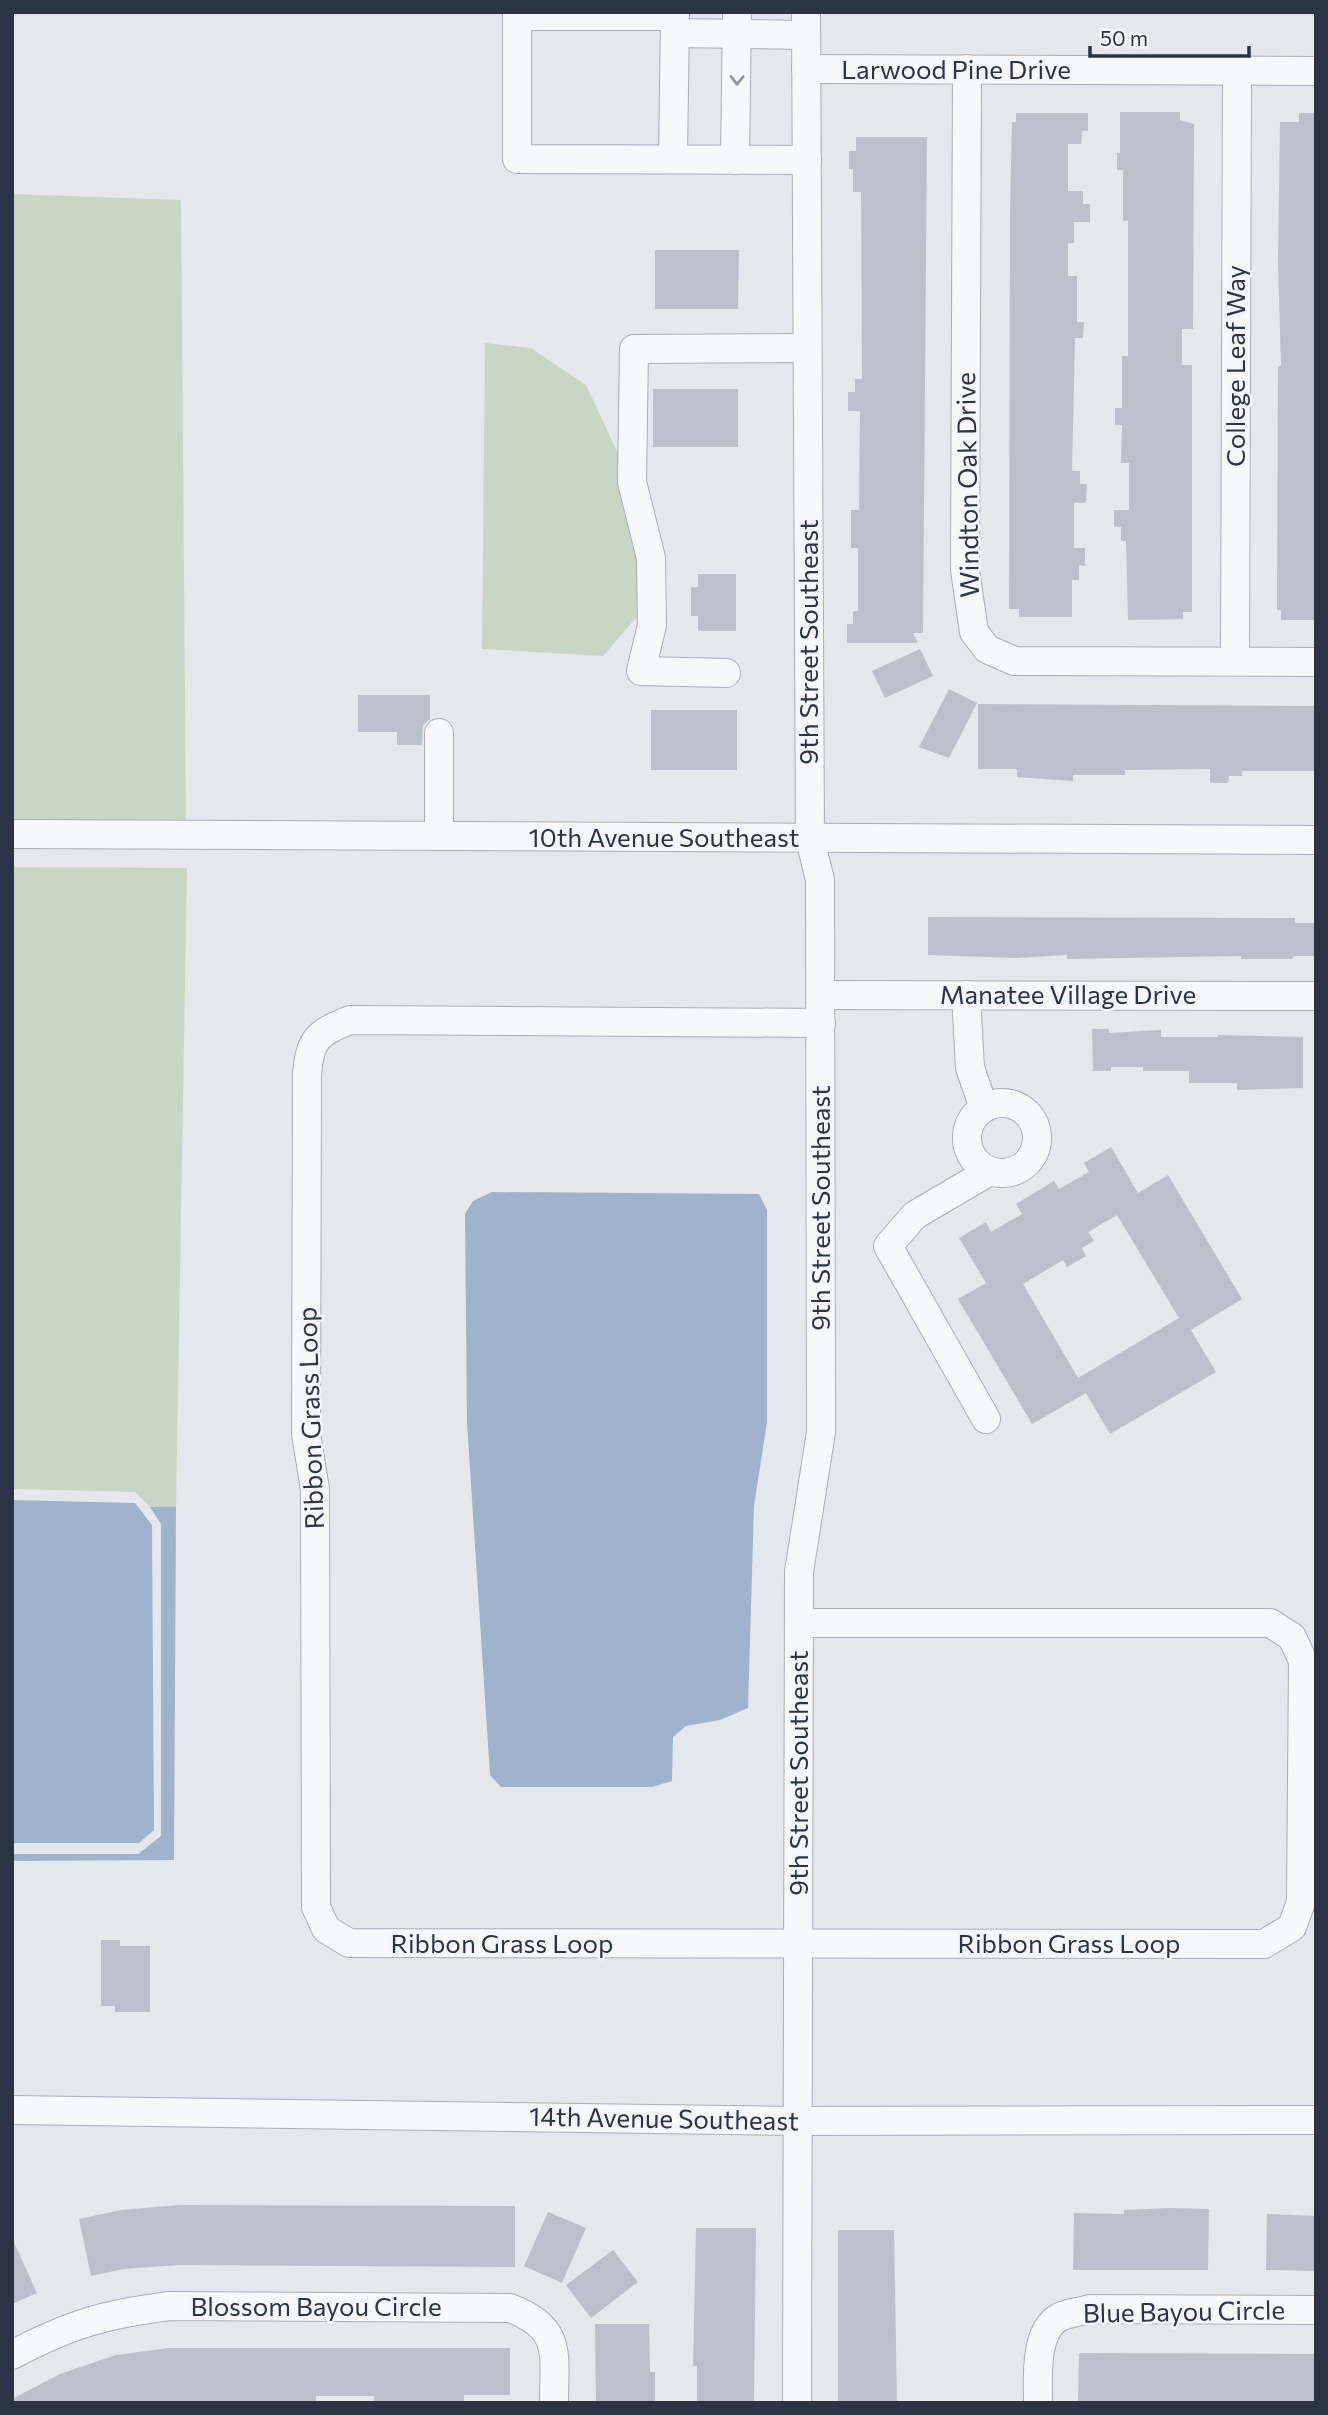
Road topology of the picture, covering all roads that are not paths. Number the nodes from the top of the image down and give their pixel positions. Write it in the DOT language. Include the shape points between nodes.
graph roads {
  1 [pos="675,20"];
  2 [pos="737,23"];
  3 [pos="806,23"];
  4 [pos="806,69"];
  5 [pos="967,69"];
  6 [pos="1237,71"];
  7 [pos="1316,71"];
  8 [pos="673,159"];
  9 [pos="735,160"];
  10 [pos="807,160"];
  11 [pos="807,348"];
  12 [pos="1235,660"];
  13 [pos="1316,662"];
  14 [pos="726,673"];
  15 [pos="439,733"];
  16 [pos="12,834"];
  17 [pos="439,836"];
  18 [pos="810,839"];
  19 [pos="1316,840"];
  20 [pos="966,995"];
  21 [pos="1316,996"];
  22 [pos="821,1009"];
  23 [pos="984,1108"];
  24 [pos="990,1171"];
  25 [pos="986,1419"];
  26 [pos="799,1623"];
  27 [pos="799,1945"];
  28 [pos="12,2110"];
  29 [pos="1316,2120"];
  30 [pos="799,2121"];
  31 [pos="1316,2310"];
  32 [pos="12,2355"];
  33 [pos="554,2403"];
  34 [pos="797,2403"];
  35 [pos="1038,2403"];
  1 -- 2 [label="street"];
  1 -- 8 [label="street"];
  1 -- 8 [label="street" via="517,16 517,159"];
  2 -- 3 [label="street"];
  2 -- 9 [label="street, one-way"];
  3 -- 4 [label="street, 9th Street Southeast"];
  4 -- 5 [label="street, Larwood Pine Drive"];
  4 -- 10 [label="street, 9th Street Southeast"];
  5 -- 6 [label="street, Larwood Pine Drive"];
  5 -- 12 [label="street, Windton Oak Drive" via="965,570 974,632 986,649 1014,661"];
  6 -- 7 [label="street, Larwood Pine Drive"];
  6 -- 12 [label="street, College Leaf Way"];
  8 -- 9 [label="street"];
  9 -- 10 [label="street"];
  10 -- 11 [label="street, 9th Street Southeast"];
  11 -- 14 [label="street" via="634,349 632,482 651,558 652,625 641,671"];
  11 -- 18 [label="street, 9th Street Southeast"];
  12 -- 13 [label="street, Windton Oak Drive"];
  15 -- 17 [label="street"];
  16 -- 17 [label="street, 10th Avenue Southeast"];
  17 -- 18 [label="street, 10th Avenue Southeast"];
  18 -- 19 [label="street, 10th Avenue Southeast"];
  18 -- 22 [label="street, 9th Street Southeast" via="820,880"];
  20 -- 21 [label="street, Manatee Village Drive"];
  20 -- 22 [label="street, Manatee Village Drive"];
  20 -- 23 [label="street" via="970,1068"];
  22 -- 26 [label="street, 9th Street Southeast" via="821,1432 799,1572"];
  22 -- 27 [label="street, Ribbon Grass Loop" via="350,1020 325,1030 309,1047 307,1075 306,1434 315,1489 316,1908 326,1928 349,1943"];
  23 -- 24 [label="street" via="969,1125 967,1136 972,1157"];
  23 -- 24 [label="street" via="995,1103 1018,1106 1035,1123 1038,1135 1032,1157 1024,1166 1002,1174"];
  24 -- 25 [label="street" via="915,1215 888,1246"];
  26 -- 27 [label="street, 9th Street Southeast"];
  26 -- 27 [label="street, Ribbon Grass Loop" via="1270,1623 1292,1637 1303,1661 1303,1674 1301,1902 1292,1927 1264,1944"];
  27 -- 30 [label="street, 9th Street Southeast"];
  28 -- 30 [label="street, 14th Avenue Southeast"];
  29 -- 30 [label="street, 14th Avenue Southeast"];
  30 -- 34 [label="street, 9th Street Southeast"];
  31 -- 35 [label="street, Blue Bayou Circle" via="1090,2309 1058,2318 1044,2336"];
  32 -- 33 [label="street, Blossom Bayou Circle" via="68,2326 120,2312 170,2306 510,2308 534,2317 548,2332 554,2357"];
}
